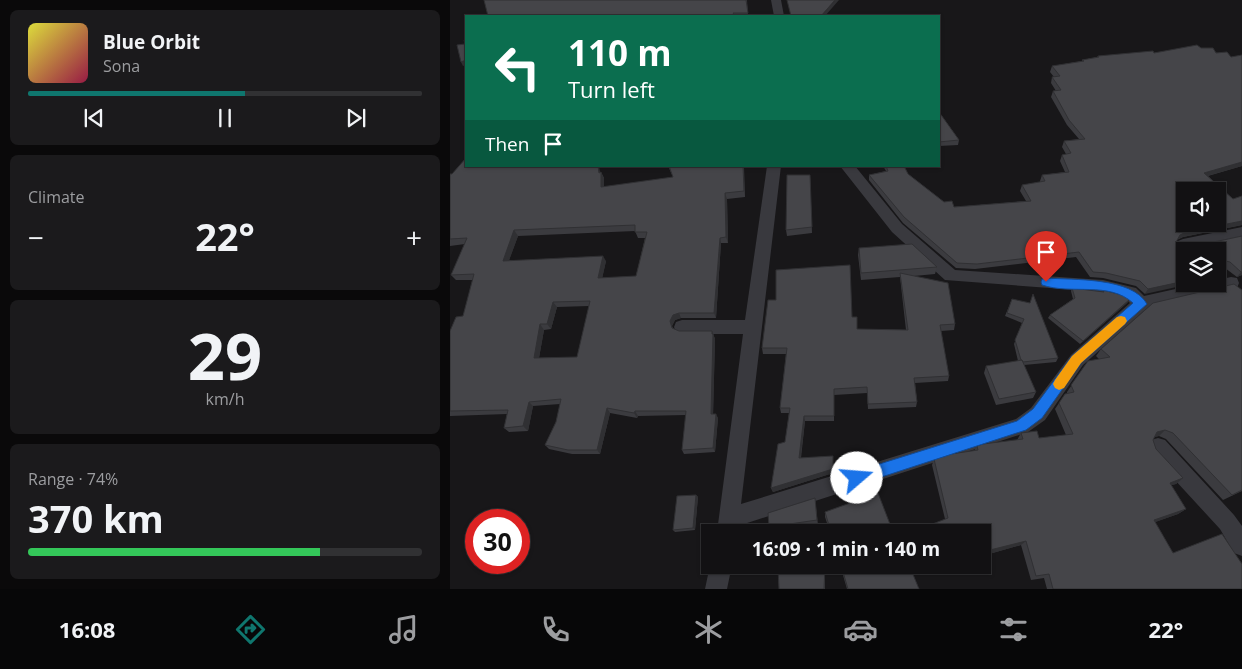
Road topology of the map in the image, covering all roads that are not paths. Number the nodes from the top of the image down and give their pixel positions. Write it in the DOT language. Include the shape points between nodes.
graph roads {
  1 [pos="776,0"];
  2 [pos="779,15"];
  3 [pos="774,167"];
  4 [pos="848,167"];
  5 [pos="1242,233"];
  6 [pos="1198,242"];
  7 [pos="1230,283"];
  8 [pos="1141,304"];
  9 [pos="682,327"];
  10 [pos="752,327"];
  11 [pos="1158,447"];
  12 [pos="728,524"];
  13 [pos="731,524"];
  14 [pos="1242,545"];
  15 [pos="719,574"];
  16 [pos="716,589"];
  1 -- 2 [label="street"];
  3 -- 10 [label="street"];
  4 -- 8 [label="street" via="897,228 951,276 1103,286 1130,293"];
  5 -- 6 [label="street"];
  7 -- 8 [label="street"];
  8 -- 13 [label="street" via="1077,360 1038,414 1021,426"];
  9 -- 10 [label="street"];
  10 -- 12 [label="street"];
  11 -- 14 [label="street" via="1227,522"];
  15 -- 16 [label="street"];
}
